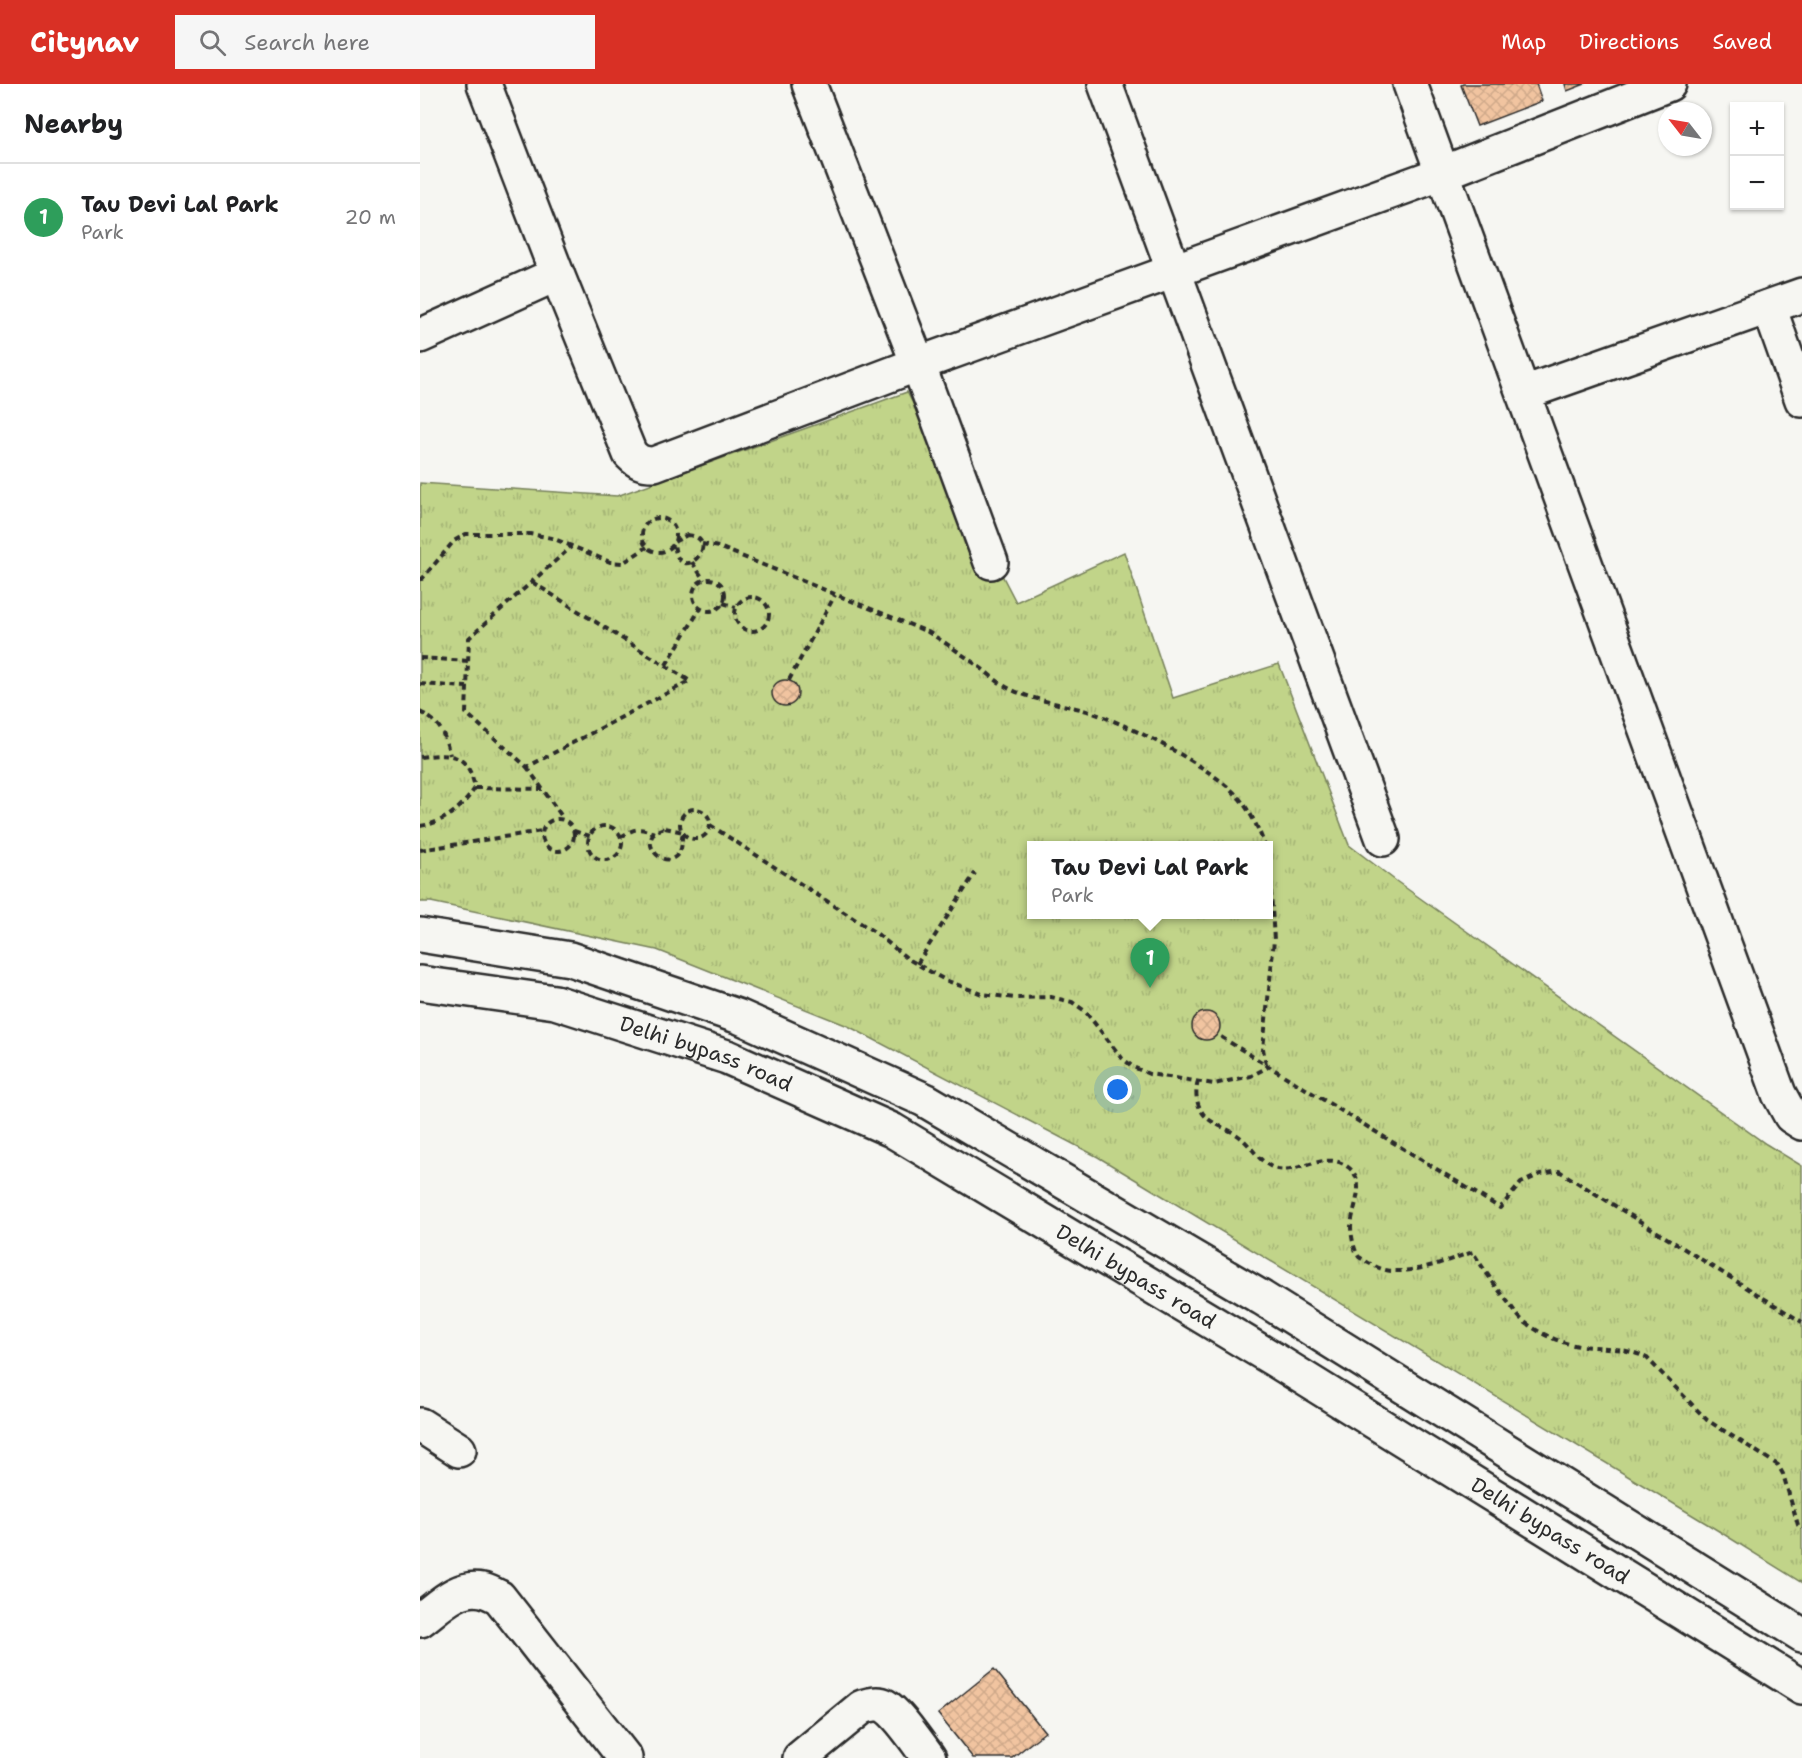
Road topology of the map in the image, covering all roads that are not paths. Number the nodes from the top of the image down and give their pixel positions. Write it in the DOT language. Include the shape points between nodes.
graph roads {
  1 [pos="484,84"];
  2 [pos="809,84"];
  3 [pos="1105,84"];
  4 [pos="1410,84"];
  5 [pos="1669,84"];
  6 [pos="1443,173"];
  7 [pos="1174,271"];
  8 [pos="557,274"];
  9 [pos="1802,295"];
  10 [pos="1769,307"];
  11 [pos="420,336"];
  12 [pos="918,364"];
  13 [pos="1524,393"];
  14 [pos="1802,400"];
  15 [pos="991,562"];
  16 [pos="1383,839"];
  17 [pos="420,935"];
  18 [pos="420,983"];
  19 [pos="1802,1123"];
  20 [pos="420,1425"];
  21 [pos="459,1450"];
  22 [pos="420,1620"];
  23 [pos="1802,1635"];
  24 [pos="1802,1687"];
  25 [pos="626,1758"];
  26 [pos="800,1758"];
  27 [pos="929,1758"];
  1 -- 8 [label="street"];
  2 -- 12 [label="street"];
  3 -- 7 [label="street"];
  4 -- 6 [label="street"];
  5 -- 6 [label="street"];
  6 -- 7 [label="street"];
  6 -- 13 [label="street"];
  7 -- 12 [label="street"];
  7 -- 16 [label="street"];
  8 -- 11 [label="street"];
  8 -- 12 [label="street" via="630,454 644,464 654,464"];
  9 -- 10 [label="street"];
  10 -- 13 [label="street"];
  10 -- 14 [label="street"];
  12 -- 15 [label="street"];
  13 -- 19 [label="street" via="1779,1094 1791,1116"];
  17 -- 23 [label="street, Delhi bypass road" via="570,958 740,1017 925,1100 1262,1298"];
  18 -- 24 [label="street, Delhi bypass road" via="555,1002 727,1057 892,1130 1275,1360"];
  20 -- 21 [label="street"];
  22 -- 25 [label="street" via="454,1594 469,1589 483,1590 499,1598"];
  26 -- 27 [label="street" via="862,1707 875,1704 894,1712"];
}
